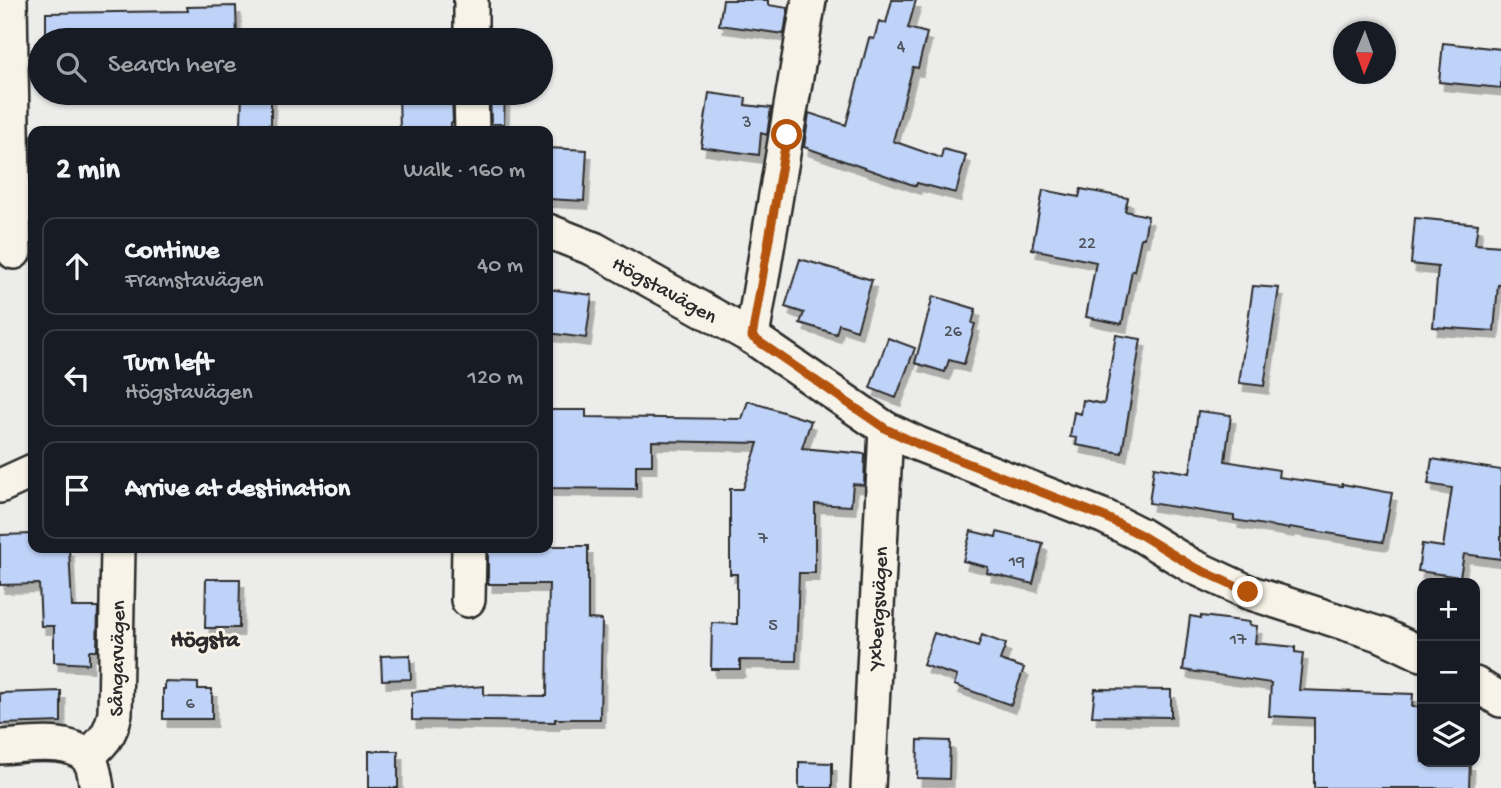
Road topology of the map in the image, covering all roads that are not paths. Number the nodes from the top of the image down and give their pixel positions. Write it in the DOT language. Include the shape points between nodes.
graph roads {
  1 [pos="10,0"];
  2 [pos="471,0"];
  3 [pos="809,0"];
  4 [pos="471,28"];
  5 [pos="471,105"];
  6 [pos="471,126"];
  7 [pos="553,233"];
  8 [pos="16,252"];
  9 [pos="752,337"];
  10 [pos="886,429"];
  11 [pos="28,473"];
  12 [pos="0,486"];
  13 [pos="118,553"];
  14 [pos="469,553"];
  15 [pos="468,600"];
  16 [pos="1417,652"];
  17 [pos="1480,687"];
  18 [pos="1501,700"];
  19 [pos="0,747"];
  20 [pos="92,773"];
  21 [pos="868,788"];
  1 -- 8 [label="street"];
  2 -- 4 [label="street"];
  3 -- 9 [label="street"];
  5 -- 6 [label="street"];
  7 -- 9 [label="street, Högstavägen" via="594,249"];
  9 -- 10 [label="street, Högstavägen"];
  10 -- 16 [label="street, Högstavägen" via="1105,517 1248,592 1382,635"];
  10 -- 21 [label="street, Yxbergsvägen"];
  11 -- 12 [label="street"];
  13 -- 20 [label="street, Sångarvägen" via="115,713"];
  14 -- 15 [label="street"];
  17 -- 18 [label="street"];
  19 -- 20 [label="street, Sångarvägen" via="74,748"];
}
